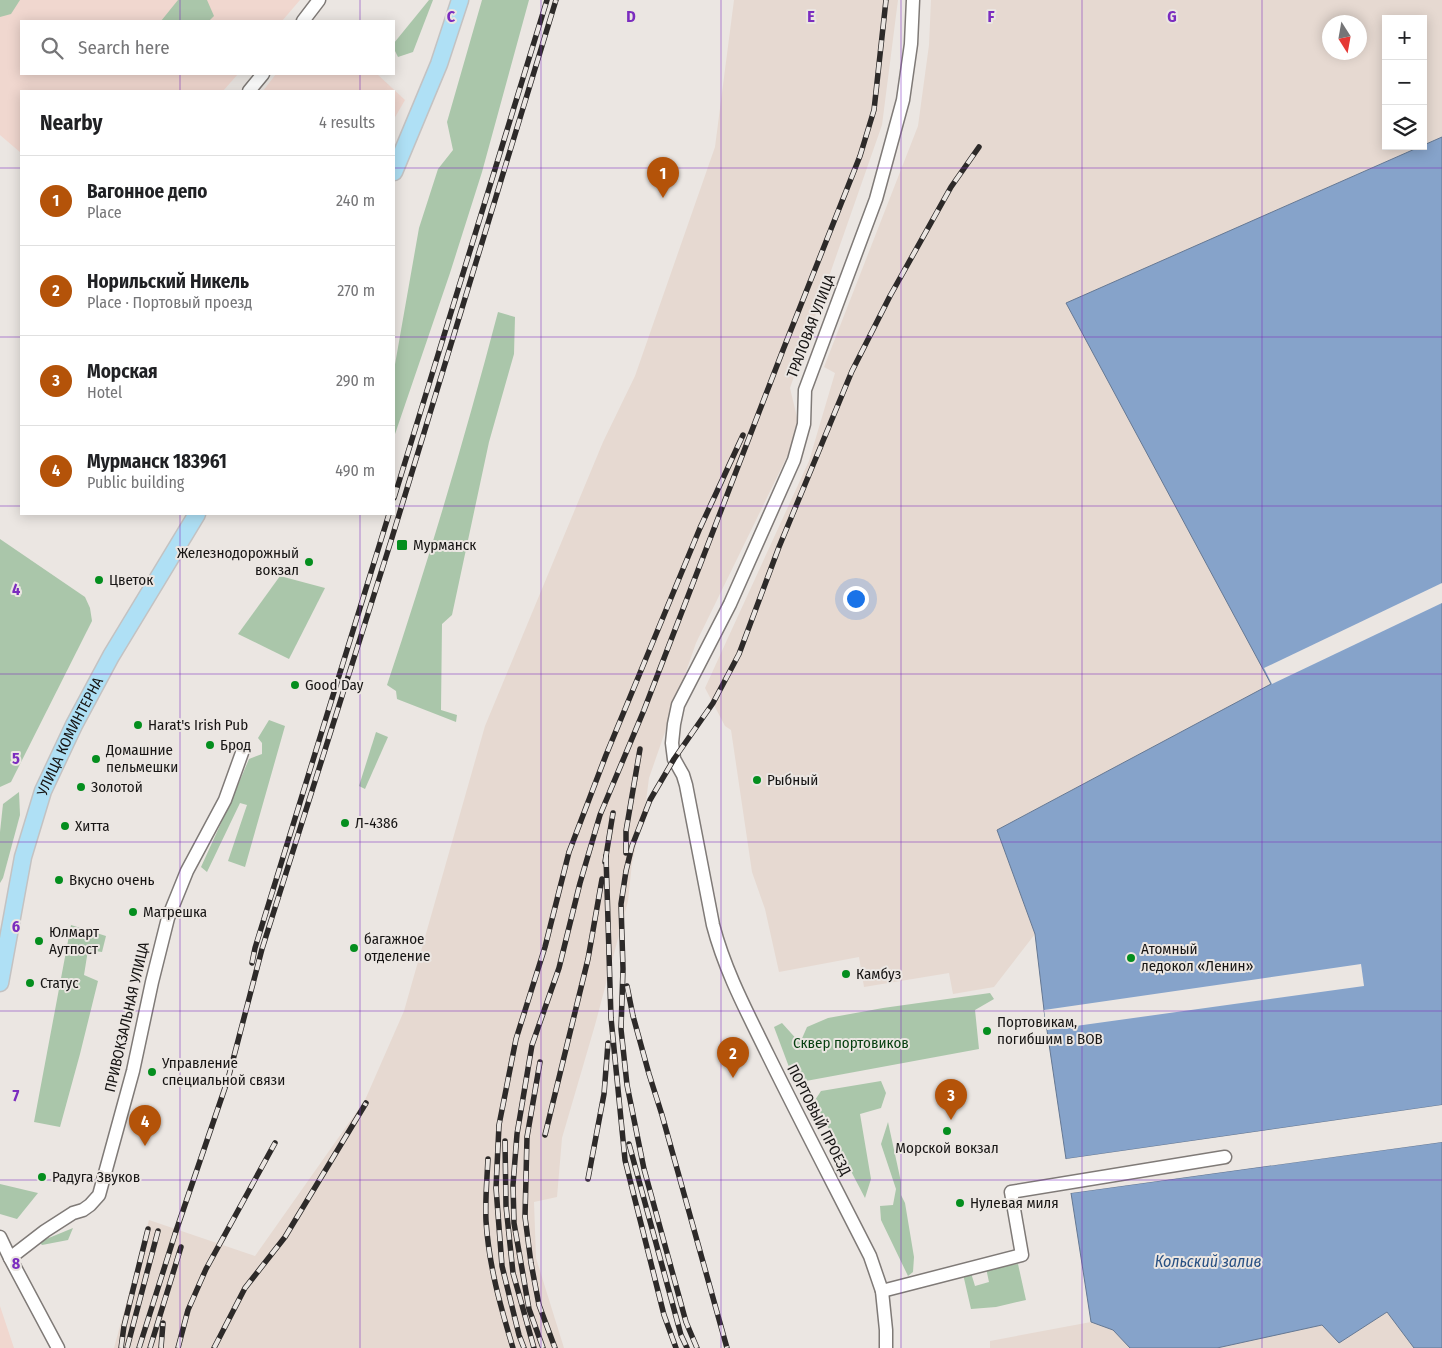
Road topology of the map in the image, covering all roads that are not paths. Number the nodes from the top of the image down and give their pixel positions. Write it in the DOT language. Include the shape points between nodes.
graph roads {
  1 [pos="319,0"];
  2 [pos="460,0"];
  3 [pos="913,0"];
  4 [pos="304,20"];
  5 [pos="261,75"];
  6 [pos="250,90"];
  7 [pos="395,170"];
  8 [pos="196,515"];
  9 [pos="678,705"];
  10 [pos="243,750"];
  11 [pos="0,983"];
  12 [pos="1225,1157"];
  13 [pos="0,1237"];
  14 [pos="10,1258"];
  15 [pos="882,1291"];
  16 [pos="58,1348"];
  17 [pos="886,1348"];
  1 -- 4 [label="street"];
  2 -- 7 [label="main road" via="439,64"];
  3 -- 9 [label="street, ТРАЛОВАЯ УЛИЦА" via="904,100 876,199 805,390 804,424 794,460 730,604"];
  5 -- 6 [label="street"];
  8 -- 11 [label="main road, УЛИЦА КОМИНТЕРНА" via="111,656 44,790 23,857"];
  9 -- 15 [label="street, ПОРТОВЫЙ ПРОЕЗД" via="672,744 674,759 686,785 719,947 746,1010 870,1256"];
  10 -- 14 [label="street, ПРИВОКЗАЛЬНАЯ УЛИЦА" via="225,800 187,871 168,918 133,1071 99,1195 83,1210 45,1231"];
  12 -- 15 [label="street" via="1011,1192 1022,1255"];
  13 -- 14 [label="street"];
  14 -- 16 [label="street"];
  15 -- 17 [label="street, ПОРТОВЫЙ ПРОЕЗД"];
}
